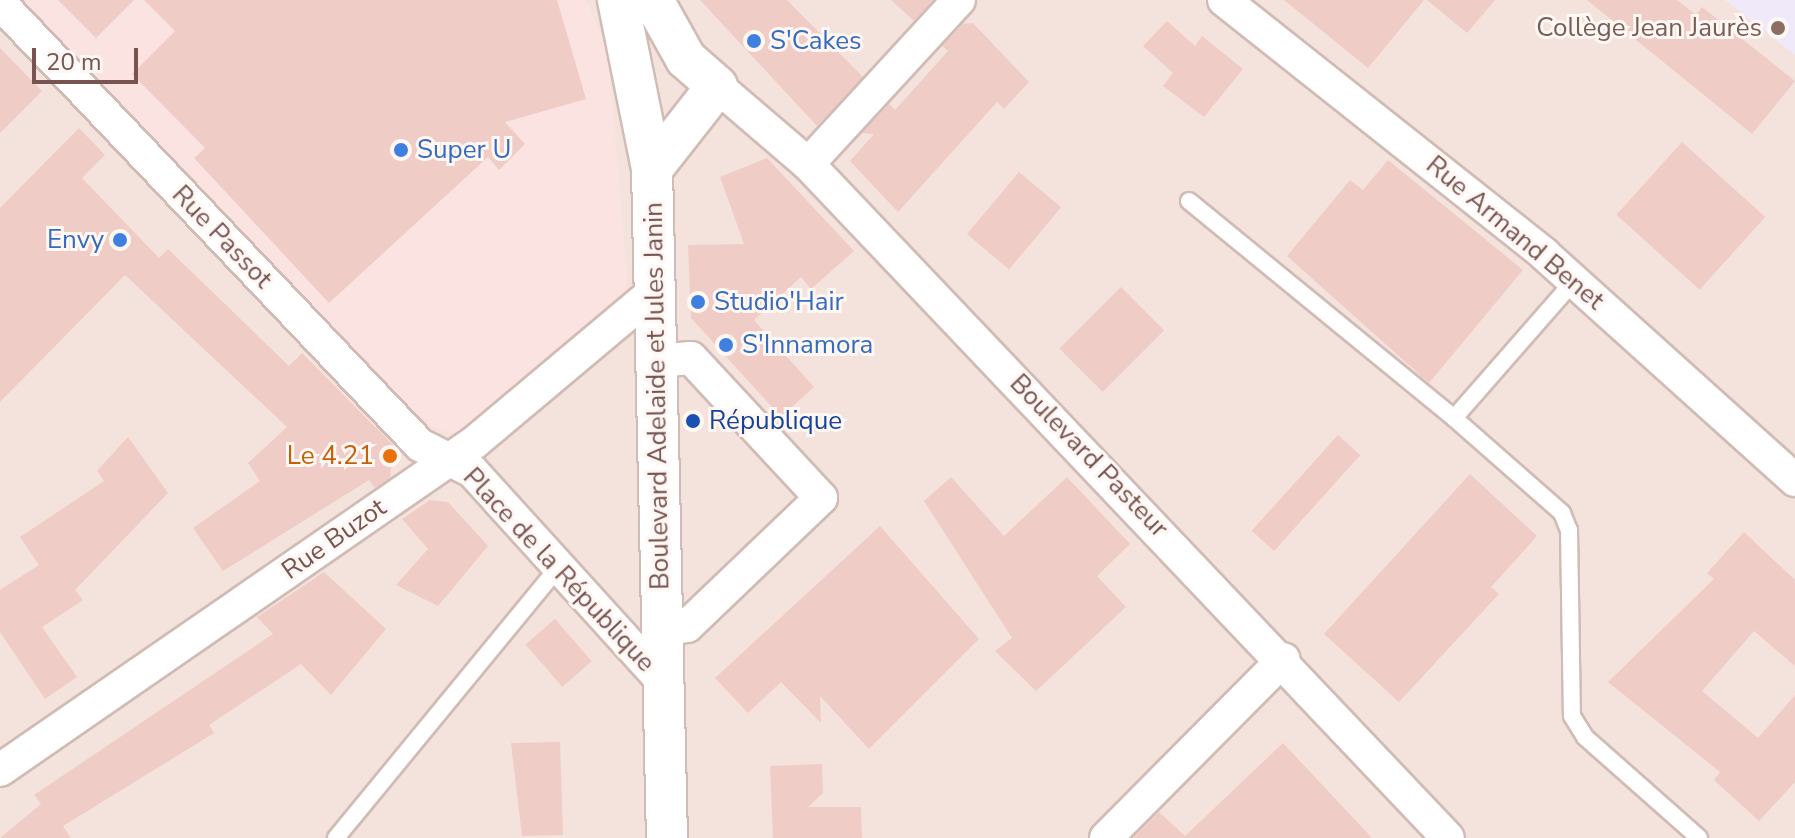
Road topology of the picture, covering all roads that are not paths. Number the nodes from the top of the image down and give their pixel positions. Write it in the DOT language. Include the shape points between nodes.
graph roads {
  1 [pos="618,0"];
  2 [pos="653,0"];
  3 [pos="959,0"];
  4 [pos="1224,0"];
  5 [pos="0,3"];
  6 [pos="717,86"];
  7 [pos="808,164"];
  8 [pos="652,169"];
  9 [pos="1189,201"];
  10 [pos="1574,281"];
  11 [pos="654,292"];
  12 [pos="656,361"];
  13 [pos="1454,418"];
  14 [pos="453,458"];
  15 [pos="1795,480"];
  16 [pos="556,570"];
  17 [pos="662,630"];
  18 [pos="1284,659"];
  19 [pos="664,683"];
  20 [pos="0,770"];
  21 [pos="336,838"];
  22 [pos="667,838"];
  23 [pos="1106,838"];
  24 [pos="1448,838"];
  25 [pos="1699,838"];
  1 -- 8 [label="street"];
  2 -- 6 [label="street" via="686,59"];
  3 -- 7 [label="street"];
  4 -- 10 [label="street, Rue Armand Benet"];
  5 -- 14 [label="street, Rue Passot" via="420,445"];
  6 -- 7 [label="street, Boulevard Pasteur"];
  6 -- 8 [label="street, Boulevard Adelaide et Jules Janin"];
  7 -- 18 [label="street, Boulevard Pasteur"];
  8 -- 11 [label="street, Boulevard Adelaide et Jules Janin"];
  9 -- 13 [label="lane"];
  10 -- 13 [label="lane"];
  10 -- 15 [label="street, Rue Armand Benet"];
  11 -- 12 [label="street, Boulevard Adelaide et Jules Janin"];
  11 -- 14 [label="street, Rue Buzot"];
  12 -- 17 [label="street, Boulevard Adelaide et Jules Janin"];
  12 -- 17 [label="street, Place de la République" via="691,358 821,498 687,626"];
  13 -- 25 [label="lane" via="1562,513 1569,530 1572,716 1585,737"];
  14 -- 16 [label="street, Place de la République"];
  14 -- 20 [label="street, Rue Buzot"];
  16 -- 19 [label="street, Place de la République"];
  16 -- 21 [label="lane"];
  17 -- 19 [label="street, Boulevard Adelaide et Jules Janin"];
  18 -- 23 [label="street"];
  18 -- 24 [label="street, Boulevard Pasteur"];
  19 -- 22 [label="street, Boulevard Adelaide et Jules Janin"];
}
